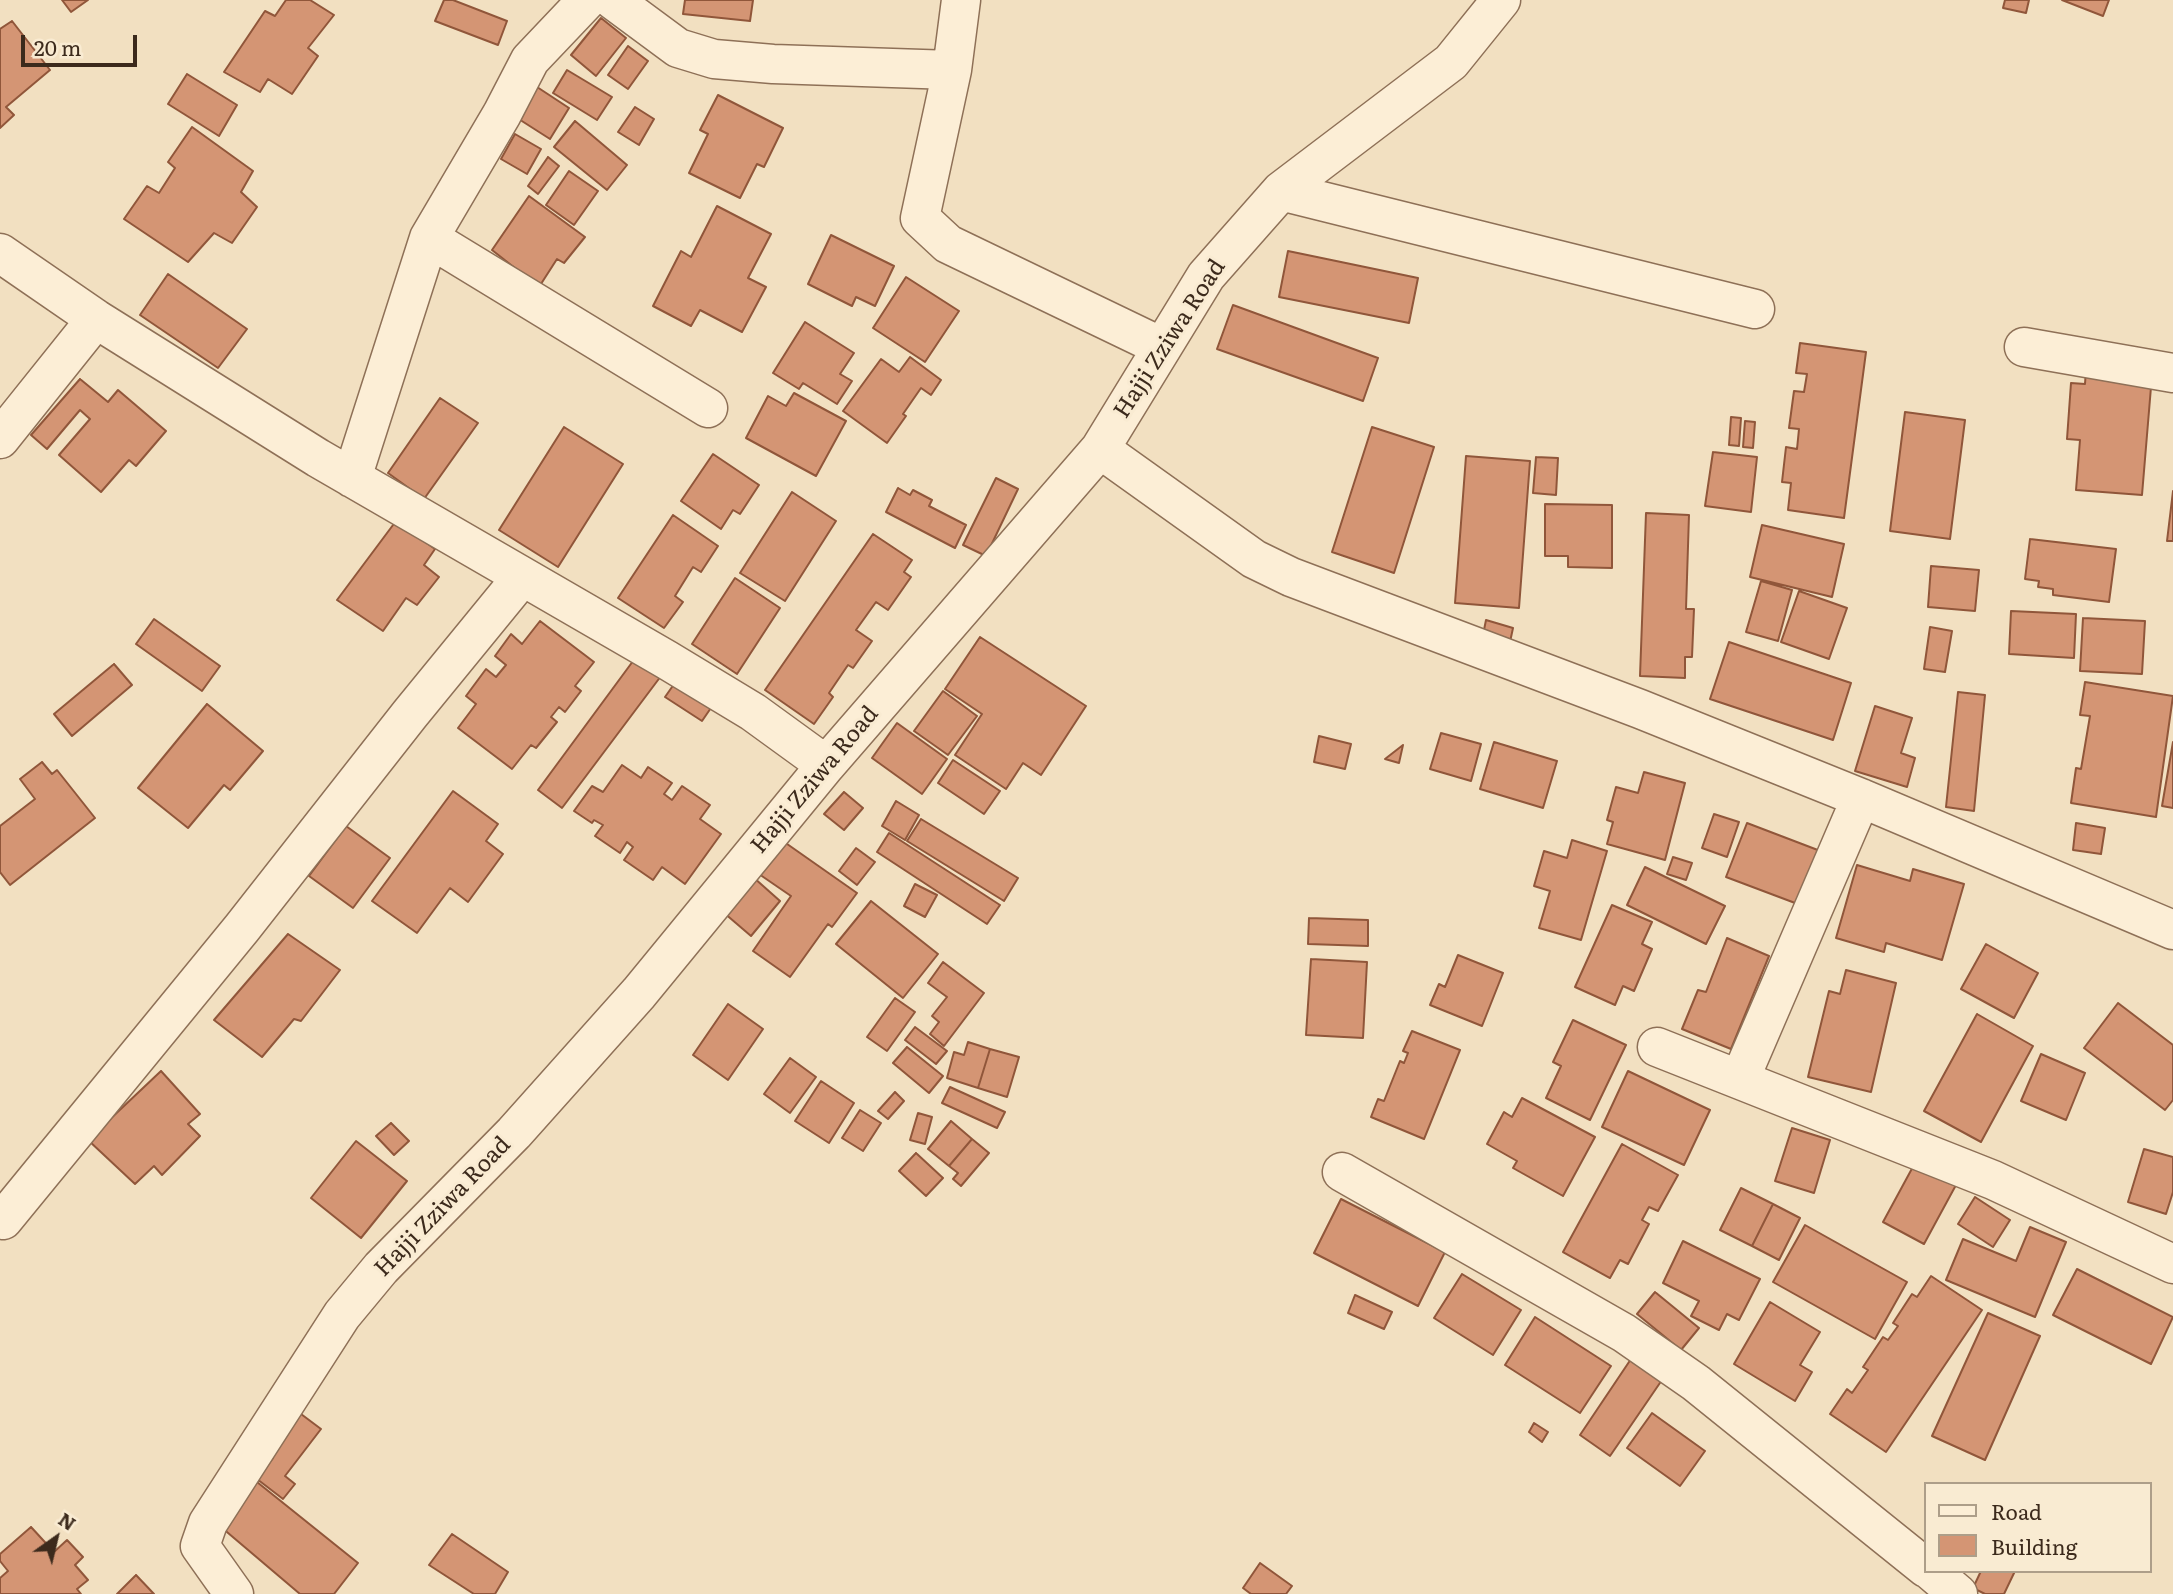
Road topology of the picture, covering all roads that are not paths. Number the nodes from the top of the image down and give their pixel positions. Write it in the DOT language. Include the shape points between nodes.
graph roads {
  1 [pos="587,0"];
  2 [pos="613,0"];
  3 [pos="961,0"];
  4 [pos="1501,0"];
  5 [pos="952,70"];
  6 [pos="1281,191"];
  7 [pos="429,238"];
  8 [pos="0,253"];
  9 [pos="1755,309"];
  10 [pos="96,318"];
  11 [pos="1162,347"];
  12 [pos="2024,347"];
  13 [pos="2173,373"];
  14 [pos="708,408"];
  15 [pos="0,439"];
  16 [pos="1100,449"];
  17 [pos="352,478"];
  18 [pos="522,577"];
  19 [pos="826,765"];
  20 [pos="1861,798"];
  21 [pos="2173,930"];
  22 [pos="1657,1047"];
  23 [pos="1740,1079"];
  24 [pos="1342,1172"];
  25 [pos="3,1220"];
  26 [pos="2173,1264"];
  27 [pos="1924,1565"];
  28 [pos="1933,1573"];
  29 [pos="234,1594"];
  30 [pos="1958,1594"];
  1 -- 7 [label="street" via="530,60"];
  2 -- 5 [label="street" via="678,48 714,59"];
  3 -- 5 [label="street"];
  4 -- 6 [label="street, Hajji Zziwa Road" via="1451,62"];
  5 -- 11 [label="street" via="920,218 948,244"];
  6 -- 9 [label="street"];
  6 -- 11 [label="street, Hajji Zziwa Road" via="1206,276"];
  7 -- 14 [label="street"];
  7 -- 17 [label="street"];
  8 -- 10 [label="street"];
  10 -- 15 [label="street"];
  10 -- 17 [label="street"];
  11 -- 16 [label="street, Hajji Zziwa Road"];
  12 -- 13 [label="street"];
  16 -- 19 [label="street, Hajji Zziwa Road"];
  16 -- 20 [label="street" via="1254,559 1291,577"];
  17 -- 18 [label="street"];
  18 -- 19 [label="street" via="753,712"];
  18 -- 25 [label="street"];
  19 -- 29 [label="street, Hajji Zziwa Road" via="639,993 342,1315 208,1523 200,1546"];
  20 -- 21 [label="street"];
  20 -- 23 [label="street"];
  22 -- 23 [label="street"];
  23 -- 26 [label="street" via="1993,1180"];
  24 -- 27 [label="street" via="1624,1333 1696,1383"];
  28 -- 30 [label="street"];
}
